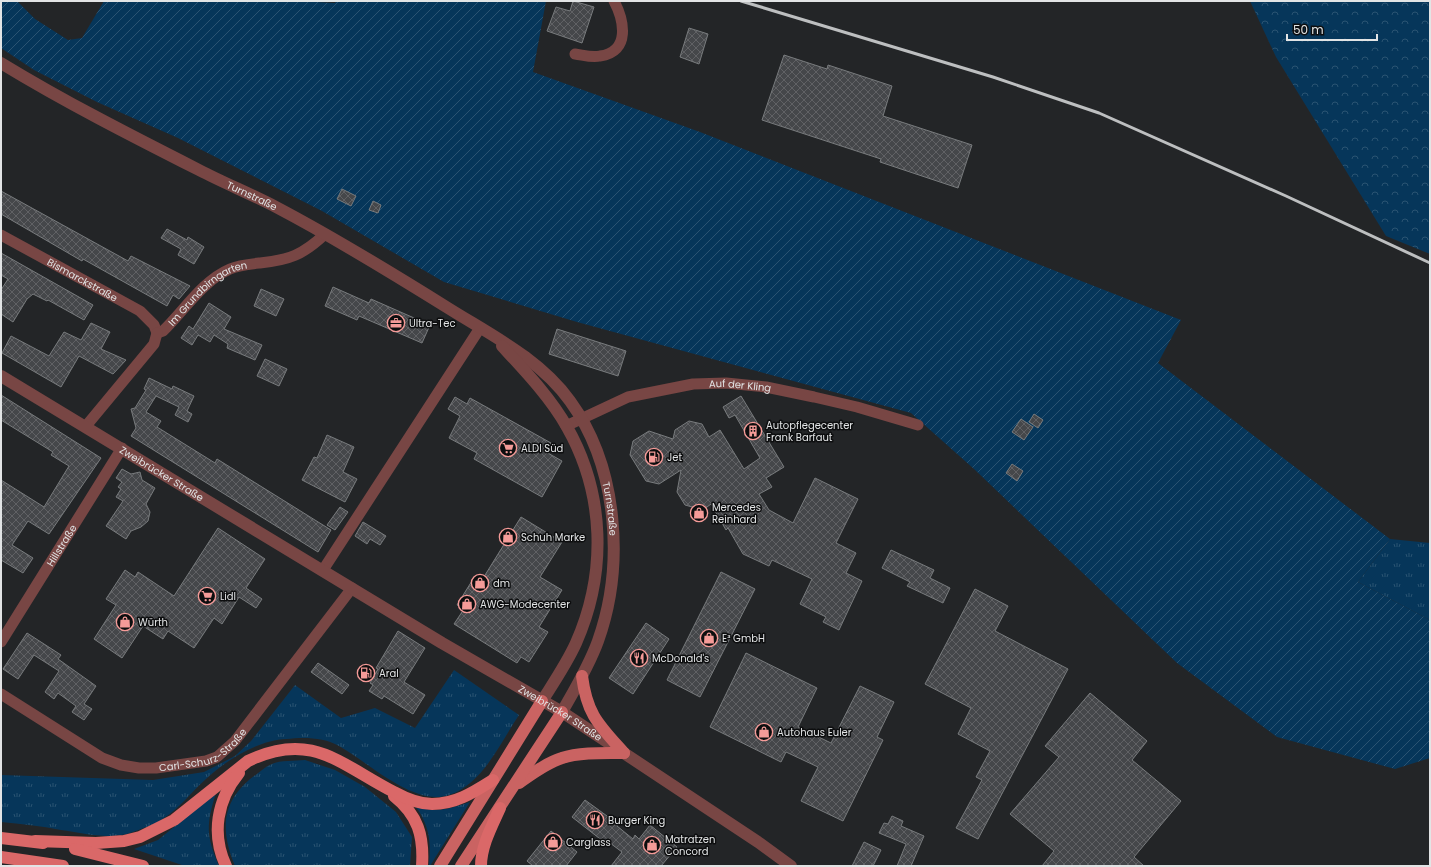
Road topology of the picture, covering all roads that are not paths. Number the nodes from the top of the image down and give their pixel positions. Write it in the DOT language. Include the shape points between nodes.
graph roads {
  1 [pos="614,1"];
  2 [pos="575,54"];
  3 [pos="1,63"];
  4 [pos="1,234"];
  5 [pos="325,234"];
  6 [pos="480,328"];
  7 [pos="157,333"];
  8 [pos="496,339"];
  9 [pos="1,376"];
  10 [pos="581,418"];
  11 [pos="918,425"];
  12 [pos="86,426"];
  13 [pos="566,426"];
  14 [pos="122,448"];
  15 [pos="323,570"];
  16 [pos="352,588"];
  17 [pos="1,642"];
  18 [pos="582,676"];
  19 [pos="1,694"];
  20 [pos="542,701"];
  21 [pos="562,712"];
  22 [pos="624,753"];
  23 [pos="248,761"];
  24 [pos="493,780"];
  25 [pos="382,786"];
  26 [pos="514,786"];
  27 [pos="500,808"];
  28 [pos="1,838"];
  29 [pos="35,841"];
  30 [pos="1,857"];
  31 [pos="63,866"];
  32 [pos="143,866"];
  33 [pos="226,866"];
  34 [pos="422,866"];
  35 [pos="440,866"];
  36 [pos="461,866"];
  37 [pos="482,866"];
  38 [pos="791,866"];
  1 -- 2 [label="street" via="623,23 623,36 617,47 610,53 600,56"];
  3 -- 5 [label="street, Turnstraße" via="44,89"];
  4 -- 7 [label="street, Bismarckstraße" via="140,311 154,325"];
  5 -- 6 [label="street, Turnstraße"];
  5 -- 7 [label="street, Im Grundbirngarten" via="289,259 241,265 225,271 209,282 163,331"];
  6 -- 8 [label="street, Turnstraße"];
  6 -- 15 [label="street"];
  7 -- 12 [label="street, Im Grundbirngarten" via="154,344"];
  8 -- 10 [label="street, Turnstraße" via="520,352 560,386"];
  8 -- 13 [label="street, Turnstraße" via="548,399"];
  9 -- 12 [label="street, Zweibrücker Straße"];
  10 -- 11 [label="street, Auf der Kling" via="628,397 692,384 726,383 766,387 814,397"];
  10 -- 13 [label="street, Auf der Kling"];
  10 -- 18 [label="street, Turnstraße" via="600,461 607,488 613,552 605,615 598,641"];
  12 -- 14 [label="street, Zweibrücker Straße"];
  13 -- 20 [label="street, Turnstraße" via="585,467 592,491 597,521 598,561 591,602 576,644"];
  14 -- 15 [label="street, Zweibrücker Straße"];
  14 -- 17 [label="street, Hillstraße"];
  15 -- 16 [label="street, Zweibrücker Straße"];
  16 -- 19 [label="street, Carl-Schurz-Straße" via="235,741 217,757 206,761 156,768 121,765 102,758"];
  16 -- 20 [label="street, Zweibrücker Straße"];
  18 -- 21 [label="street, Turnstraße"];
  18 -- 22 [label="main road" via="584,694 590,710 600,726"];
  20 -- 21 [label="street, Zweibrücker Straße"];
  20 -- 24 [label="main road"];
  21 -- 22 [label="street, Zweibrücker Straße"];
  21 -- 26 [label="main road"];
  22 -- 26 [label="main road" via="598,753 562,758 540,768"];
  22 -- 38 [label="street, Zweibrücker Straße"];
  23 -- 25 [label="highway" via="282,750 300,748 320,752 345,763"];
  23 -- 29 [label="highway" via="174,820 140,837 96,843"];
  23 -- 33 [label="highway" via="226,790 220,807 217,824 218,843"];
  24 -- 25 [label="highway" via="459,800 431,804 407,798"];
  24 -- 35 [label="main road"];
  25 -- 34 [label="highway" via="412,813 420,831"];
  26 -- 27 [label="main road"];
  27 -- 36 [label="main road"];
  27 -- 37 [label="highway" via="481,857"];
  28 -- 29 [label="highway"];
  29 -- 32 [label="highway" via="89,851"];
  30 -- 31 [label="highway"];
}
